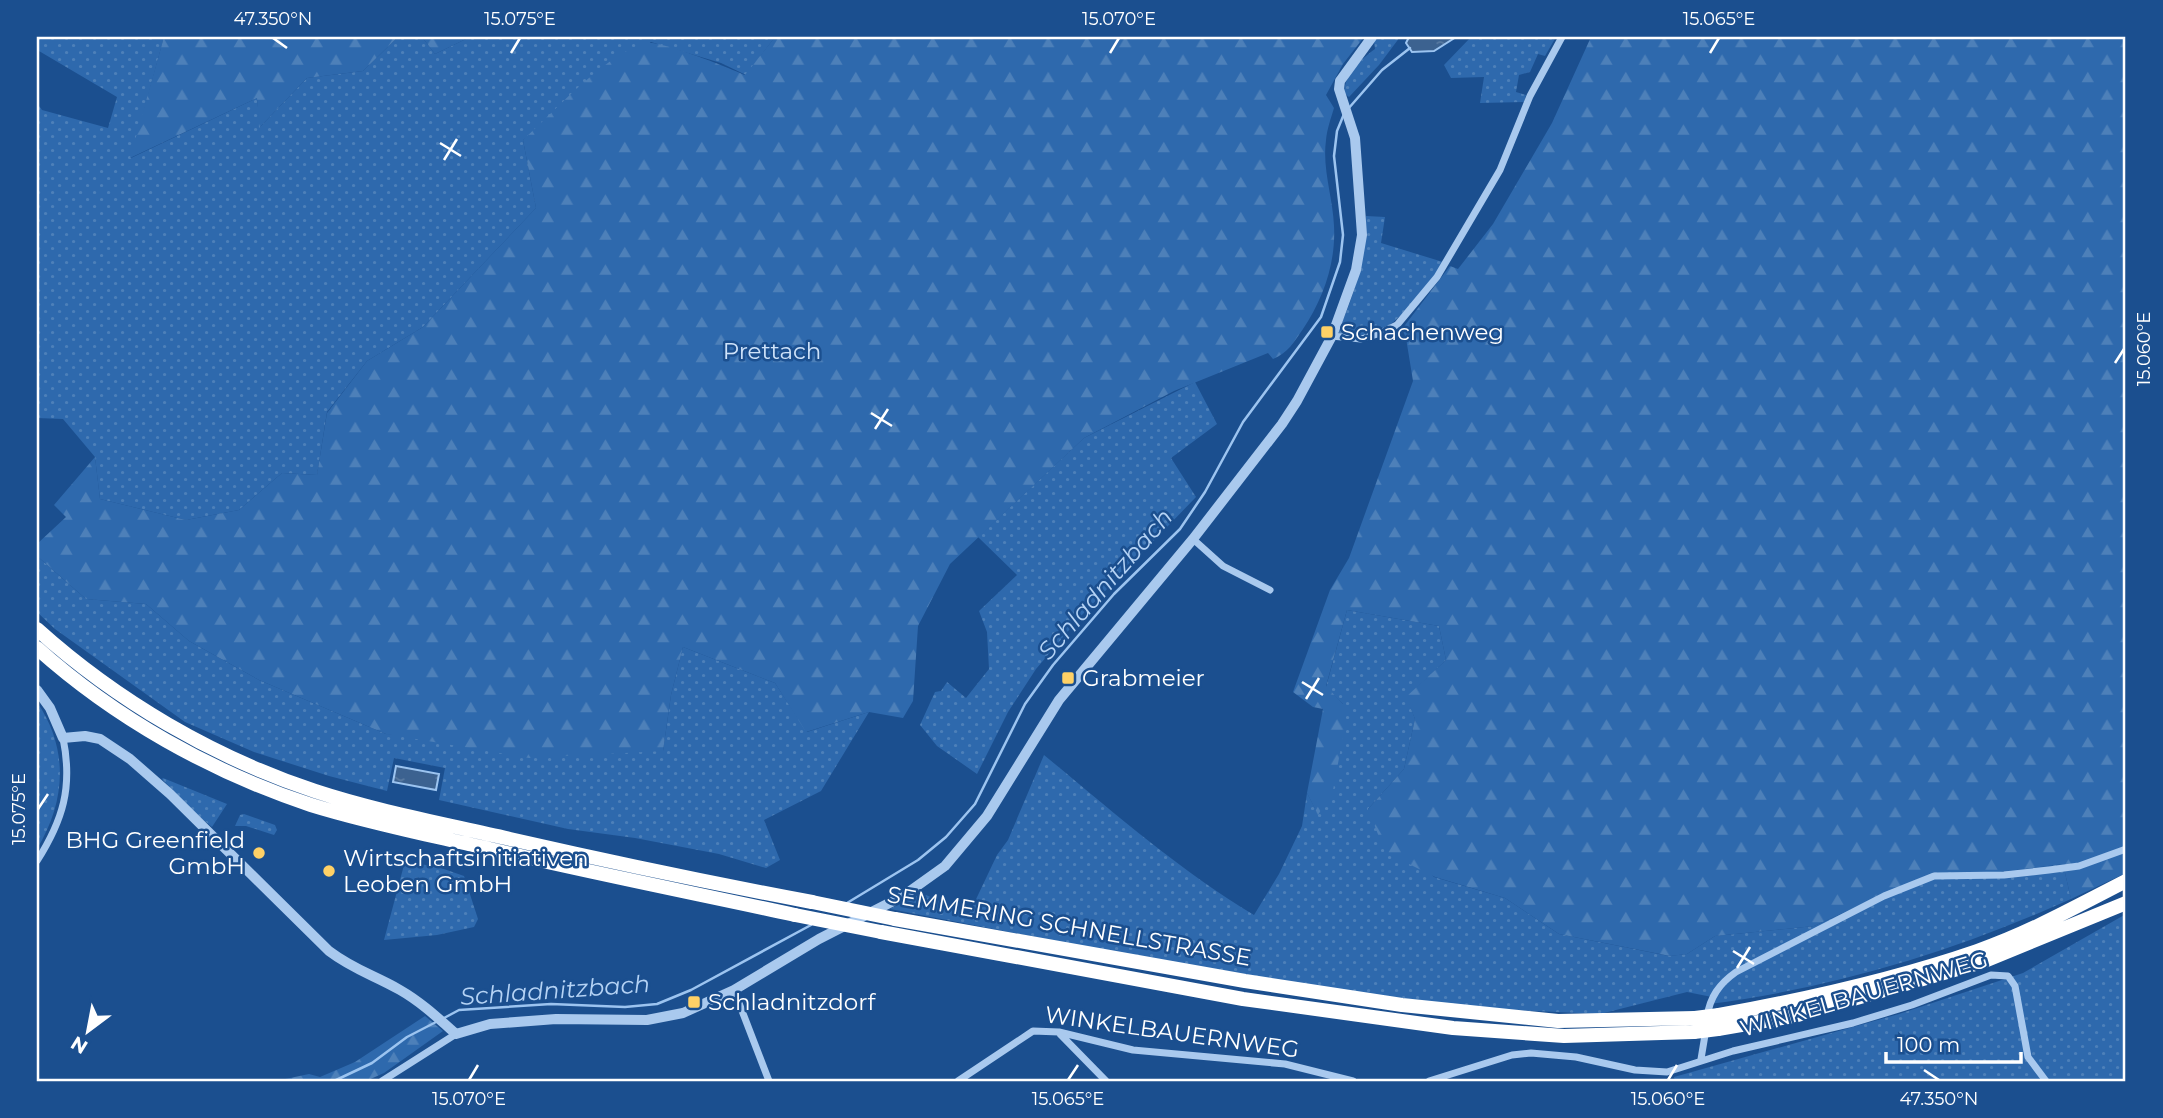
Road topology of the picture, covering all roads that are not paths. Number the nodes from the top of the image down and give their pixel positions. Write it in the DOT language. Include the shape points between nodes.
graph roads {
  1 [pos="1372,37"];
  2 [pos="1562,37"];
  3 [pos="1332,337"];
  4 [pos="1193,539"];
  5 [pos="1270,590"];
  6 [pos="37,629"];
  7 [pos="37,648"];
  8 [pos="83,677"];
  9 [pos="37,690"];
  10 [pos="115,699"];
  11 [pos="64,738"];
  12 [pos="2126,849"];
  13 [pos="37,861"];
  14 [pos="2126,881"];
  15 [pos="2126,903"];
  16 [pos="734,990"];
  17 [pos="1718,1022"];
  18 [pos="1694,1025"];
  19 [pos="452,1031"];
  20 [pos="1059,1032"];
  21 [pos="1701,1059"];
  22 [pos="382,1081"];
  23 [pos="769,1081"];
  24 [pos="958,1081"];
  25 [pos="1106,1081"];
  26 [pos="1353,1081"];
  27 [pos="1429,1081"];
  28 [pos="2046,1081"];
  1 -- 3 [label="street" via="1340,80 1355,138 1362,235 1356,270"];
  2 -- 3 [label="street" via="1530,96 1500,170 1437,277 1397,325 1361,339"];
  3 -- 4 [label="street" via="1282,424"];
  4 -- 5 [label="street" via="1223,566"];
  4 -- 16 [label="street" via="1059,699 987,816 945,866 903,896"];
  6 -- 8 [label="highway, SEMMERING SCHNELLSTRASSE"];
  7 -- 8 [label="highway, SEMMERING SCHNELLSTRASSE"];
  8 -- 10 [label="highway, SEMMERING SCHNELLSTRASSE"];
  9 -- 11 [label="street"];
  10 -- 18 [label="highway, SEMMERING SCHNELLSTRASSE, bridge" via="252,767 315,791 551,848 812,902 1244,981 1402,1005 1558,1021"];
  10 -- 18 [label="highway, SEMMERING SCHNELLSTRASSE, bridge" via="177,746 311,804 547,862 795,915 1243,999 1453,1028 1564,1036"];
  11 -- 13 [label="street" via="65,800 60,820"];
  11 -- 19 [label="street" via="100,739 130,759 328,951 356,970 399,989"];
  12 -- 21 [label="street, WINKELBAUERNWEG" via="2079,866 2004,875 1934,876 1884,896 1723,981 1709,1004"];
  14 -- 17 [label="highway, SEMMERING SCHNELLSTRASSE" via="2045,923 1979,950 1898,976"];
  15 -- 17 [label="highway, SEMMERING SCHNELLSTRASSE" via="1982,962 1794,1016"];
  16 -- 19 [label="street" via="699,1007 655,1019 556,1019"];
  16 -- 23 [label="street"];
  17 -- 18 [label="highway, SEMMERING SCHNELLSTRASSE, bridge"];
  19 -- 22 [label="street"];
  20 -- 24 [label="street, WINKELBAUERNWEG" via="1033,1031"];
  20 -- 25 [label="street"];
  20 -- 26 [label="street, WINKELBAUERNWEG" via="1133,1050 1286,1064"];
  21 -- 27 [label="street, WINKELBAUERNWEG" via="1682,1069 1651,1073 1576,1057 1512,1055"];
  21 -- 28 [label="street, WINKELBAUERNWEG" via="1853,1023 1999,975 2008,976 2015,986 2028,1057"];
}
